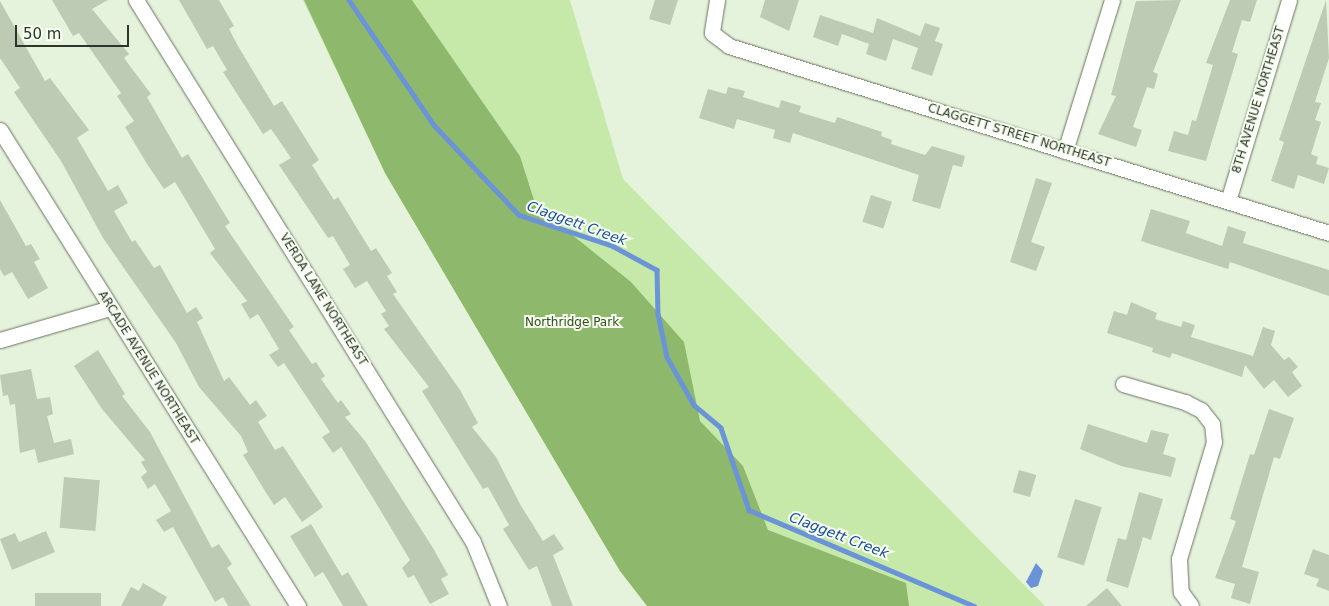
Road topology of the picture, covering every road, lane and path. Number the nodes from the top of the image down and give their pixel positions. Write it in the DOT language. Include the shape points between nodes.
graph roads {
  1 [pos="136,0"];
  2 [pos="717,0"];
  3 [pos="1112,0"];
  4 [pos="1289,0"];
  5 [pos="0,130"];
  6 [pos="1066,151"];
  7 [pos="7,153"];
  8 [pos="1228,201"];
  9 [pos="1329,233"];
  10 [pos="110,308"];
  11 [pos="0,340"];
  12 [pos="1123,384"];
  13 [pos="298,606"];
  14 [pos="499,606"];
  15 [pos="1191,606"];
  1 -- 14 [label="street, VERDA LANE NORTHEAST" via="473,542"];
  2 -- 6 [label="street, CLAGGETT STREET NORTHEAST" via="712,33 729,46"];
  3 -- 6 [label="street"];
  4 -- 8 [label="street, 8TH AVENUE NORTHEAST"];
  5 -- 7 [label="street, ARCADE AVENUE NORTHEAST"];
  6 -- 8 [label="street, CLAGGETT STREET NORTHEAST"];
  7 -- 10 [label="street, ARCADE AVENUE NORTHEAST"];
  8 -- 9 [label="street, CLAGGETT STREET NORTHEAST"];
  10 -- 11 [label="street"];
  10 -- 13 [label="street, ARCADE AVENUE NORTHEAST"];
  12 -- 15 [label="street" via="1185,402 1201,410 1212,424 1214,442 1179,559 1181,592"];
}
